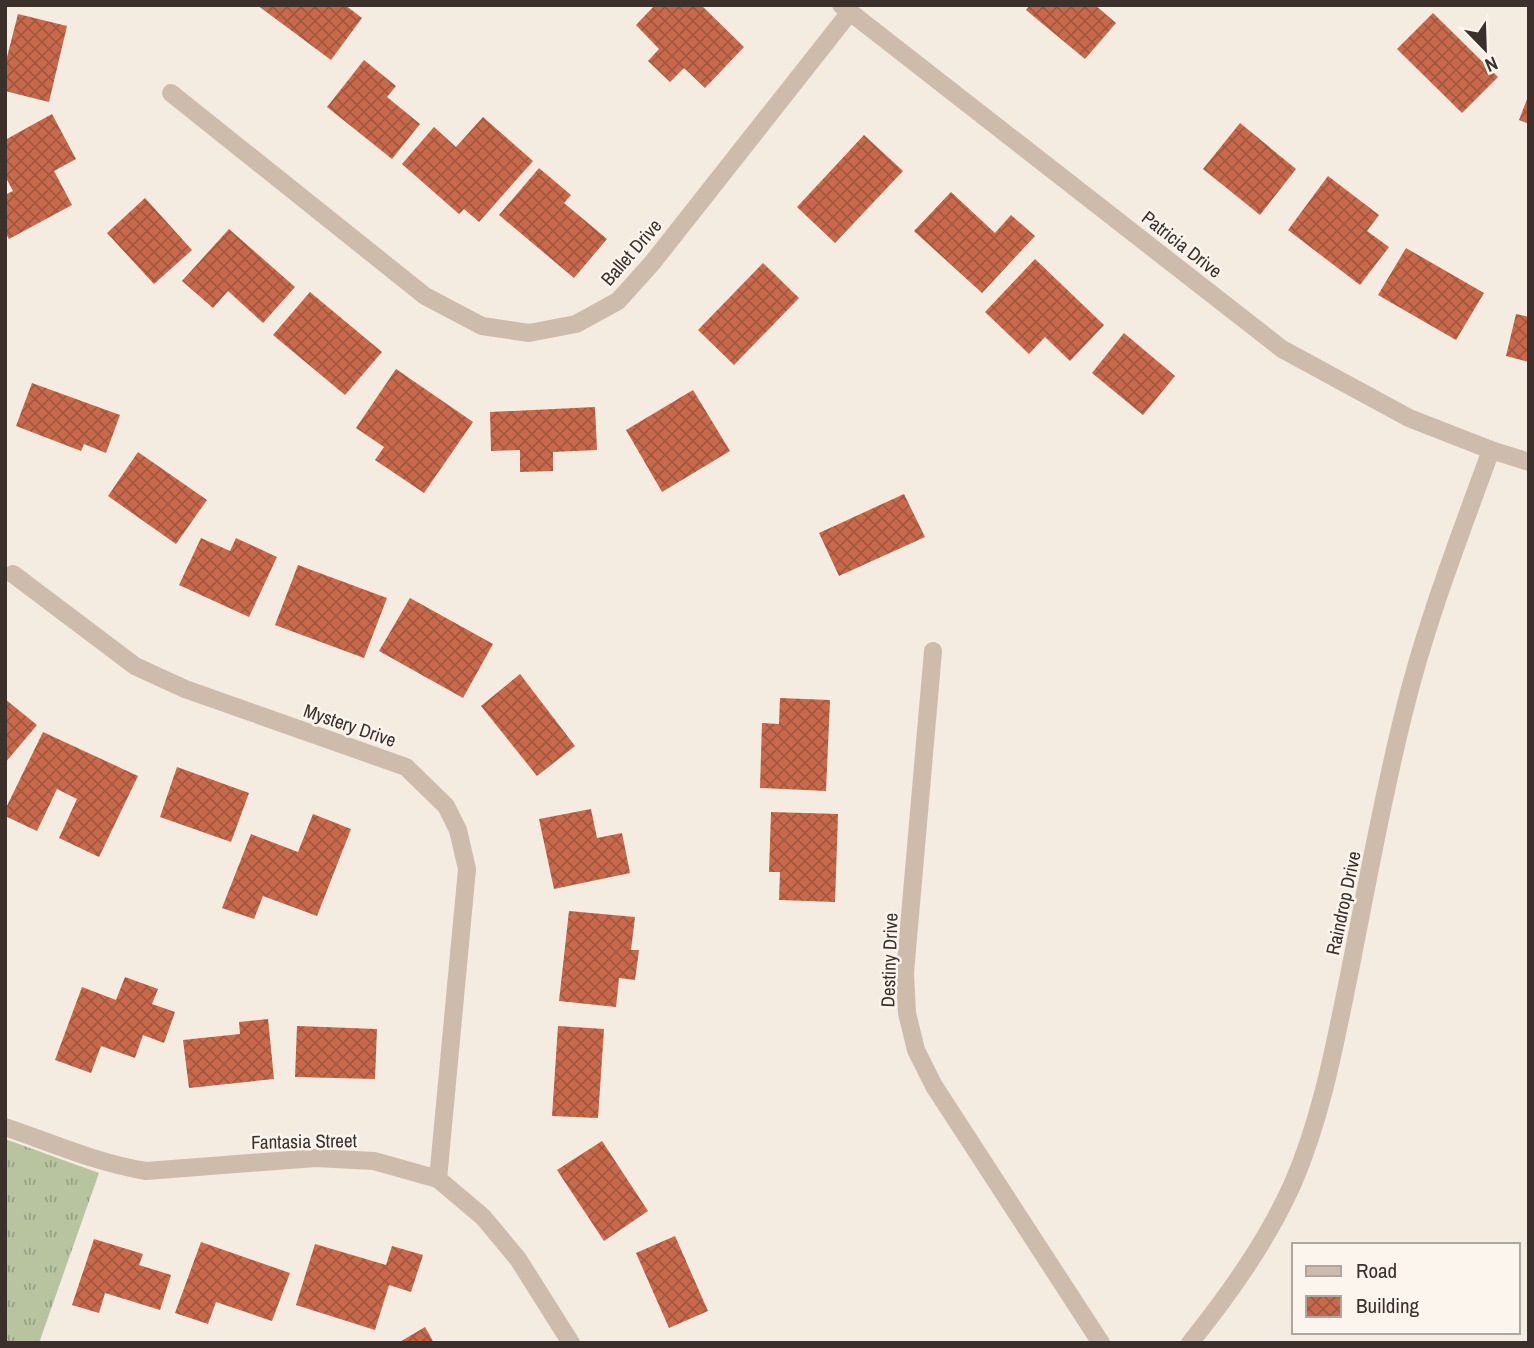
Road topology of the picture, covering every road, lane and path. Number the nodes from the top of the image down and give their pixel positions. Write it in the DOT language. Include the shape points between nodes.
graph roads {
  1 [pos="846,9"];
  2 [pos="171,93"];
  3 [pos="1491,450"];
  4 [pos="1529,462"];
  5 [pos="13,574"];
  6 [pos="933,651"];
  7 [pos="5,1127"];
  8 [pos="438,1179"];
  9 [pos="571,1343"];
  10 [pos="1101,1343"];
  11 [pos="1190,1343"];
  1 -- 2 [label="street, Ballet Drive" via="653,262 618,301 576,324 529,332 482,326 425,296"];
  1 -- 3 [label="street, Patricia Drive" via="1282,349 1409,418"];
  3 -- 4 [label="street, Patricia Drive"];
  3 -- 11 [label="street, Raindrop Drive" via="1425,632 1402,718 1315,1127 1265,1237"];
  5 -- 8 [label="street, Mystery Drive" via="135,666 185,689 406,767 446,806 458,830 467,869"];
  6 -- 10 [label="street, Destiny Drive" via="905,973 907,1013 916,1050 934,1086"];
  7 -- 8 [label="street, Fantasia Street" via="84,1157 146,1171 315,1158 374,1161"];
  8 -- 9 [label="street, Fantasia Street" via="483,1217 518,1259"];
}
